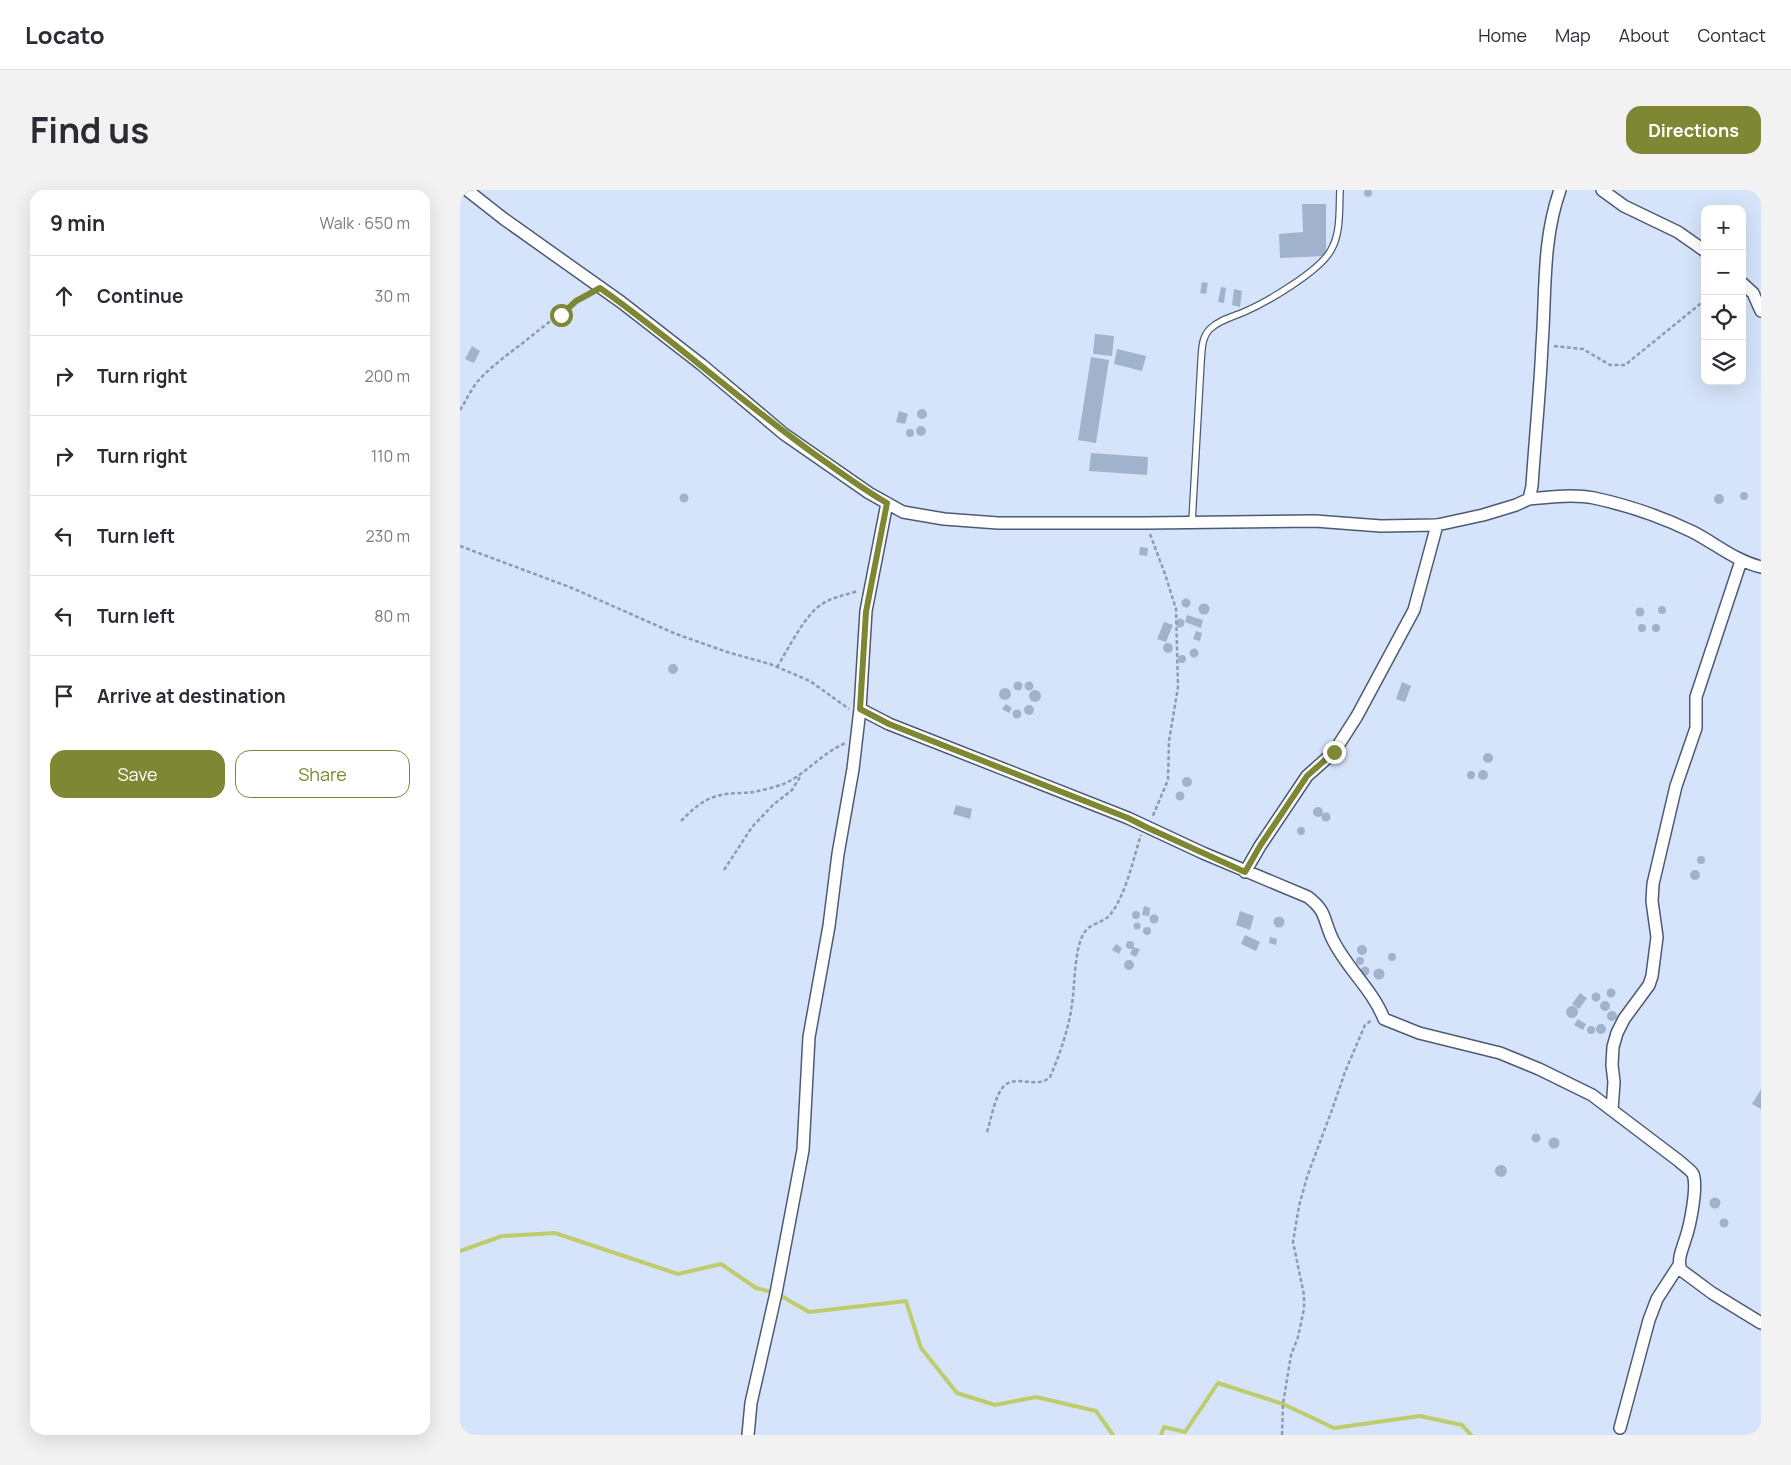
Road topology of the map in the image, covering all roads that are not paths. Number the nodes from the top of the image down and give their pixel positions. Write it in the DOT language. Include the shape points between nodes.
graph roads {
  1 [pos="467,190"];
  2 [pos="1340,190"];
  3 [pos="1560,190"];
  4 [pos="1602,190"];
  5 [pos="1704,250"];
  6 [pos="1746,286"];
  7 [pos="1761,311"];
  8 [pos="1529,500"];
  9 [pos="887,503"];
  10 [pos="1192,522"];
  11 [pos="1437,525"];
  12 [pos="1741,561"];
  13 [pos="1761,567"];
  14 [pos="859,713"];
  15 [pos="1245,872"];
  16 [pos="1612,1110"];
  17 [pos="1679,1265"];
  18 [pos="1761,1323"];
  19 [pos="1620,1428"];
  20 [pos="748,1435"];
  1 -- 9 [label="street" via="694,359 784,434"];
  2 -- 10 [label="lane" via="1338,230 1331,251 1316,267 1276,295 1225,319 1210,329 1204,338"];
  3 -- 8 [label="street" via="1546,248"];
  4 -- 5 [label="street" via="1624,206 1678,232"];
  6 -- 7 [label="street"];
  8 -- 11 [label="street"];
  8 -- 12 [label="street" via="1593,498 1652,515 1693,532"];
  9 -- 10 [label="street" via="903,512 998,523"];
  9 -- 14 [label="street" via="866,612"];
  10 -- 11 [label="street" via="1315,521 1381,526"];
  11 -- 15 [label="street" via="1414,610 1357,716 1334,752 1307,776"];
  12 -- 13 [label="street"];
  12 -- 16 [label="street" via="1696,697 1696,728 1676,786 1653,884 1656,937 1652,976 1624,1019 1613,1047"];
  14 -- 15 [label="street" via="1120,815"];
  14 -- 20 [label="street" via="829,926 809,1037 803,1150 751,1403"];
  15 -- 16 [label="street" via="1308,897 1319,905 1340,953 1380,1007 1384,1019 1441,1040 1500,1053 1592,1095"];
  16 -- 17 [label="street" via="1692,1172 1694,1195"];
  17 -- 18 [label="street" via="1692,1279"];
  17 -- 19 [label="street" via="1657,1299 1649,1320"];
}
